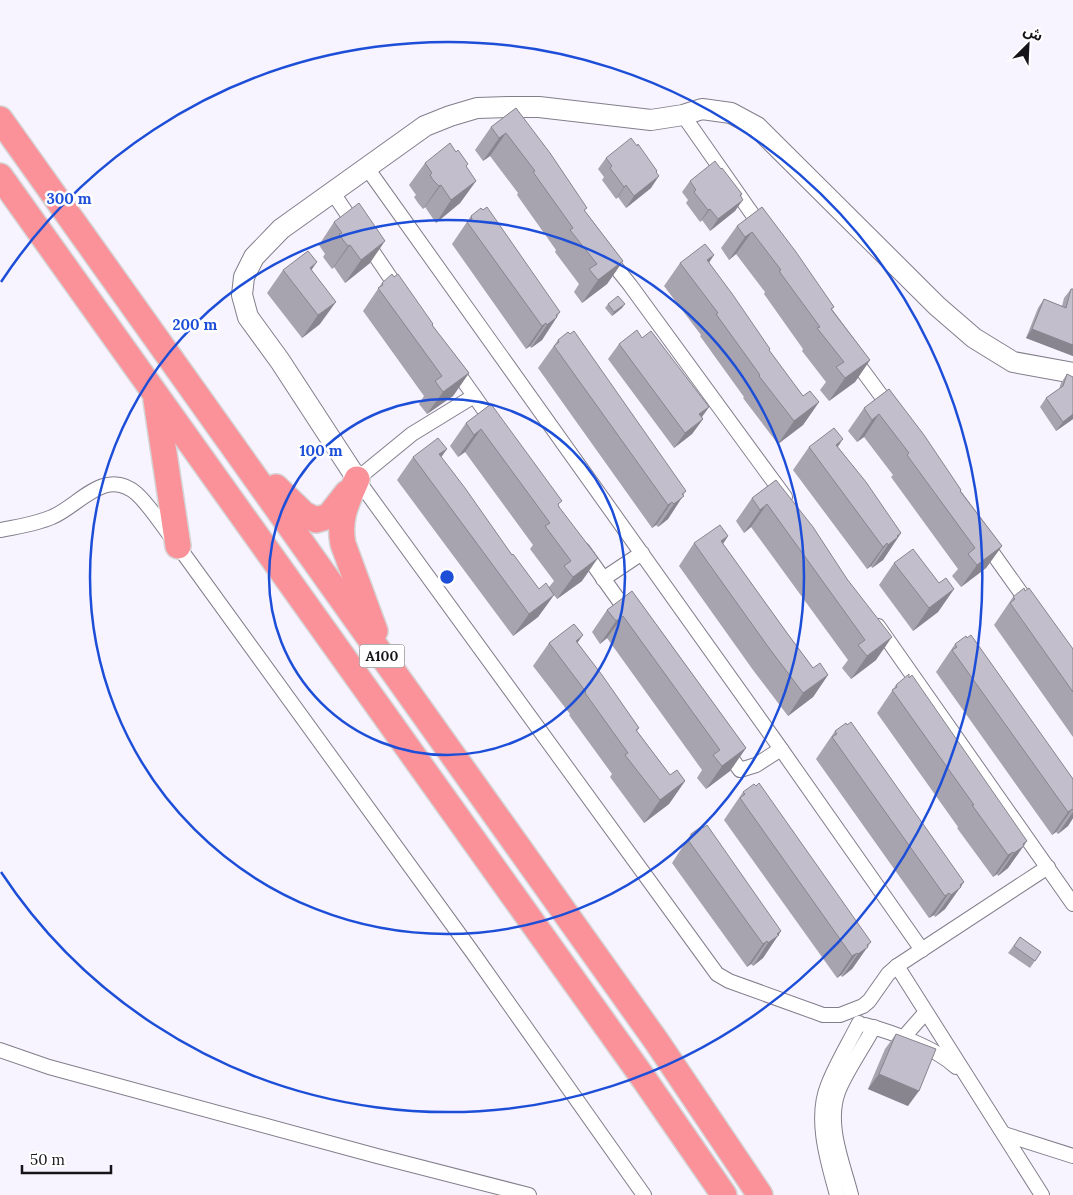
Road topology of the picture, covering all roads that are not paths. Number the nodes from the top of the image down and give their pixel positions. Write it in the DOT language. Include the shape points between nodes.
graph roads {
  1 [pos="683,116"];
  2 [pos="0,119"];
  3 [pos="367,168"];
  4 [pos="0,176"];
  5 [pos="333,193"];
  6 [pos="768,236"];
  7 [pos="595,241"];
  8 [pos="408,302"];
  9 [pos="847,347"];
  10 [pos="446,357"];
  11 [pos="1073,373"];
  12 [pos="156,395"];
  13 [pos="474,396"];
  14 [pos="898,419"];
  15 [pos="502,436"];
  16 [pos="233,446"];
  17 [pos="357,479"];
  18 [pos="795,512"];
  19 [pos="0,530"];
  20 [pos="977,531"];
  21 [pos="575,539"];
  22 [pos="178,546"];
  23 [pos="642,554"];
  24 [pos="603,579"];
  25 [pos="870,614"];
  26 [pos="1039,619"];
  27 [pos="637,627"];
  28 [pos="389,666"];
  29 [pos="717,738"];
  30 [pos="781,749"];
  31 [pos="1048,867"];
  32 [pos="1073,904"];
  33 [pos="922,950"];
  34 [pos="897,966"];
  35 [pos="925,1013"];
  36 [pos="833,1016"];
  37 [pos="859,1023"];
  38 [pos="874,1027"];
  39 [pos="903,1038"];
  40 [pos="0,1050"];
  41 [pos="967,1078"];
  42 [pos="1004,1134"];
  43 [pos="1073,1156"];
  44 [pos="529,1195"];
  45 [pos="644,1195"];
  46 [pos="724,1195"];
  47 [pos="760,1195"];
  48 [pos="837,1195"];
  49 [pos="851,1195"];
  50 [pos="1042,1195"];
  1 -- 3 [label="street" via="651,120 539,107 511,114 477,108 425,126"];
  1 -- 6 [label="street"];
  1 -- 11 [label="street" via="702,109 731,113 757,127 937,306 974,338 1013,362"];
  2 -- 16 [label="highway, A100"];
  3 -- 5 [label="street"];
  3 -- 23 [label="street"];
  4 -- 12 [label="highway, A100"];
  5 -- 8 [label="street"];
  5 -- 17 [label="street" via="282,229 254,257 244,276 242,295 248,317"];
  7 -- 18 [label="street" via="630,284"];
  9 -- 14 [label="street"];
  10 -- 13 [label="street"];
  12 -- 22 [label="highway"];
  12 -- 46 [label="highway, A100"];
  13 -- 15 [label="street"];
  13 -- 17 [label="street" via="412,434"];
  16 -- 17 [label="highway" via="304,514 316,520 329,516"];
  16 -- 28 [label="highway, A100"];
  17 -- 28 [label="highway" via="343,511 340,530"];
  17 -- 36 [label="street" via="712,969 729,981"];
  19 -- 22 [label="street" via="54,517 95,489 112,485 137,494"];
  20 -- 26 [label="street"];
  21 -- 24 [label="street"];
  22 -- 45 [label="street"];
  23 -- 24 [label="street"];
  23 -- 30 [label="street"];
  24 -- 27 [label="street"];
  25 -- 31 [label="street"];
  28 -- 47 [label="highway, A100" via="657,1042"];
  29 -- 30 [label="street" via="740,770 756,766"];
  30 -- 33 [label="street"];
  31 -- 32 [label="street"];
  31 -- 33 [label="street"];
  33 -- 34 [label="street"];
  34 -- 35 [label="street"];
  34 -- 36 [label="street" via="863,1006"];
  35 -- 39 [label="street"];
  35 -- 41 [label="street"];
  36 -- 37 [label="street"];
  37 -- 38 [label="street"];
  37 -- 48 [label="street" via="827,1086 822,1109 824,1138"];
  38 -- 39 [label="street"];
  38 -- 49 [label="street" via="839,1090 835,1107 836,1136"];
  39 -- 41 [label="street" via="945,1058"];
  40 -- 44 [label="street" via="58,1070"];
  41 -- 42 [label="street"];
  42 -- 43 [label="street"];
  42 -- 50 [label="street"];
}
